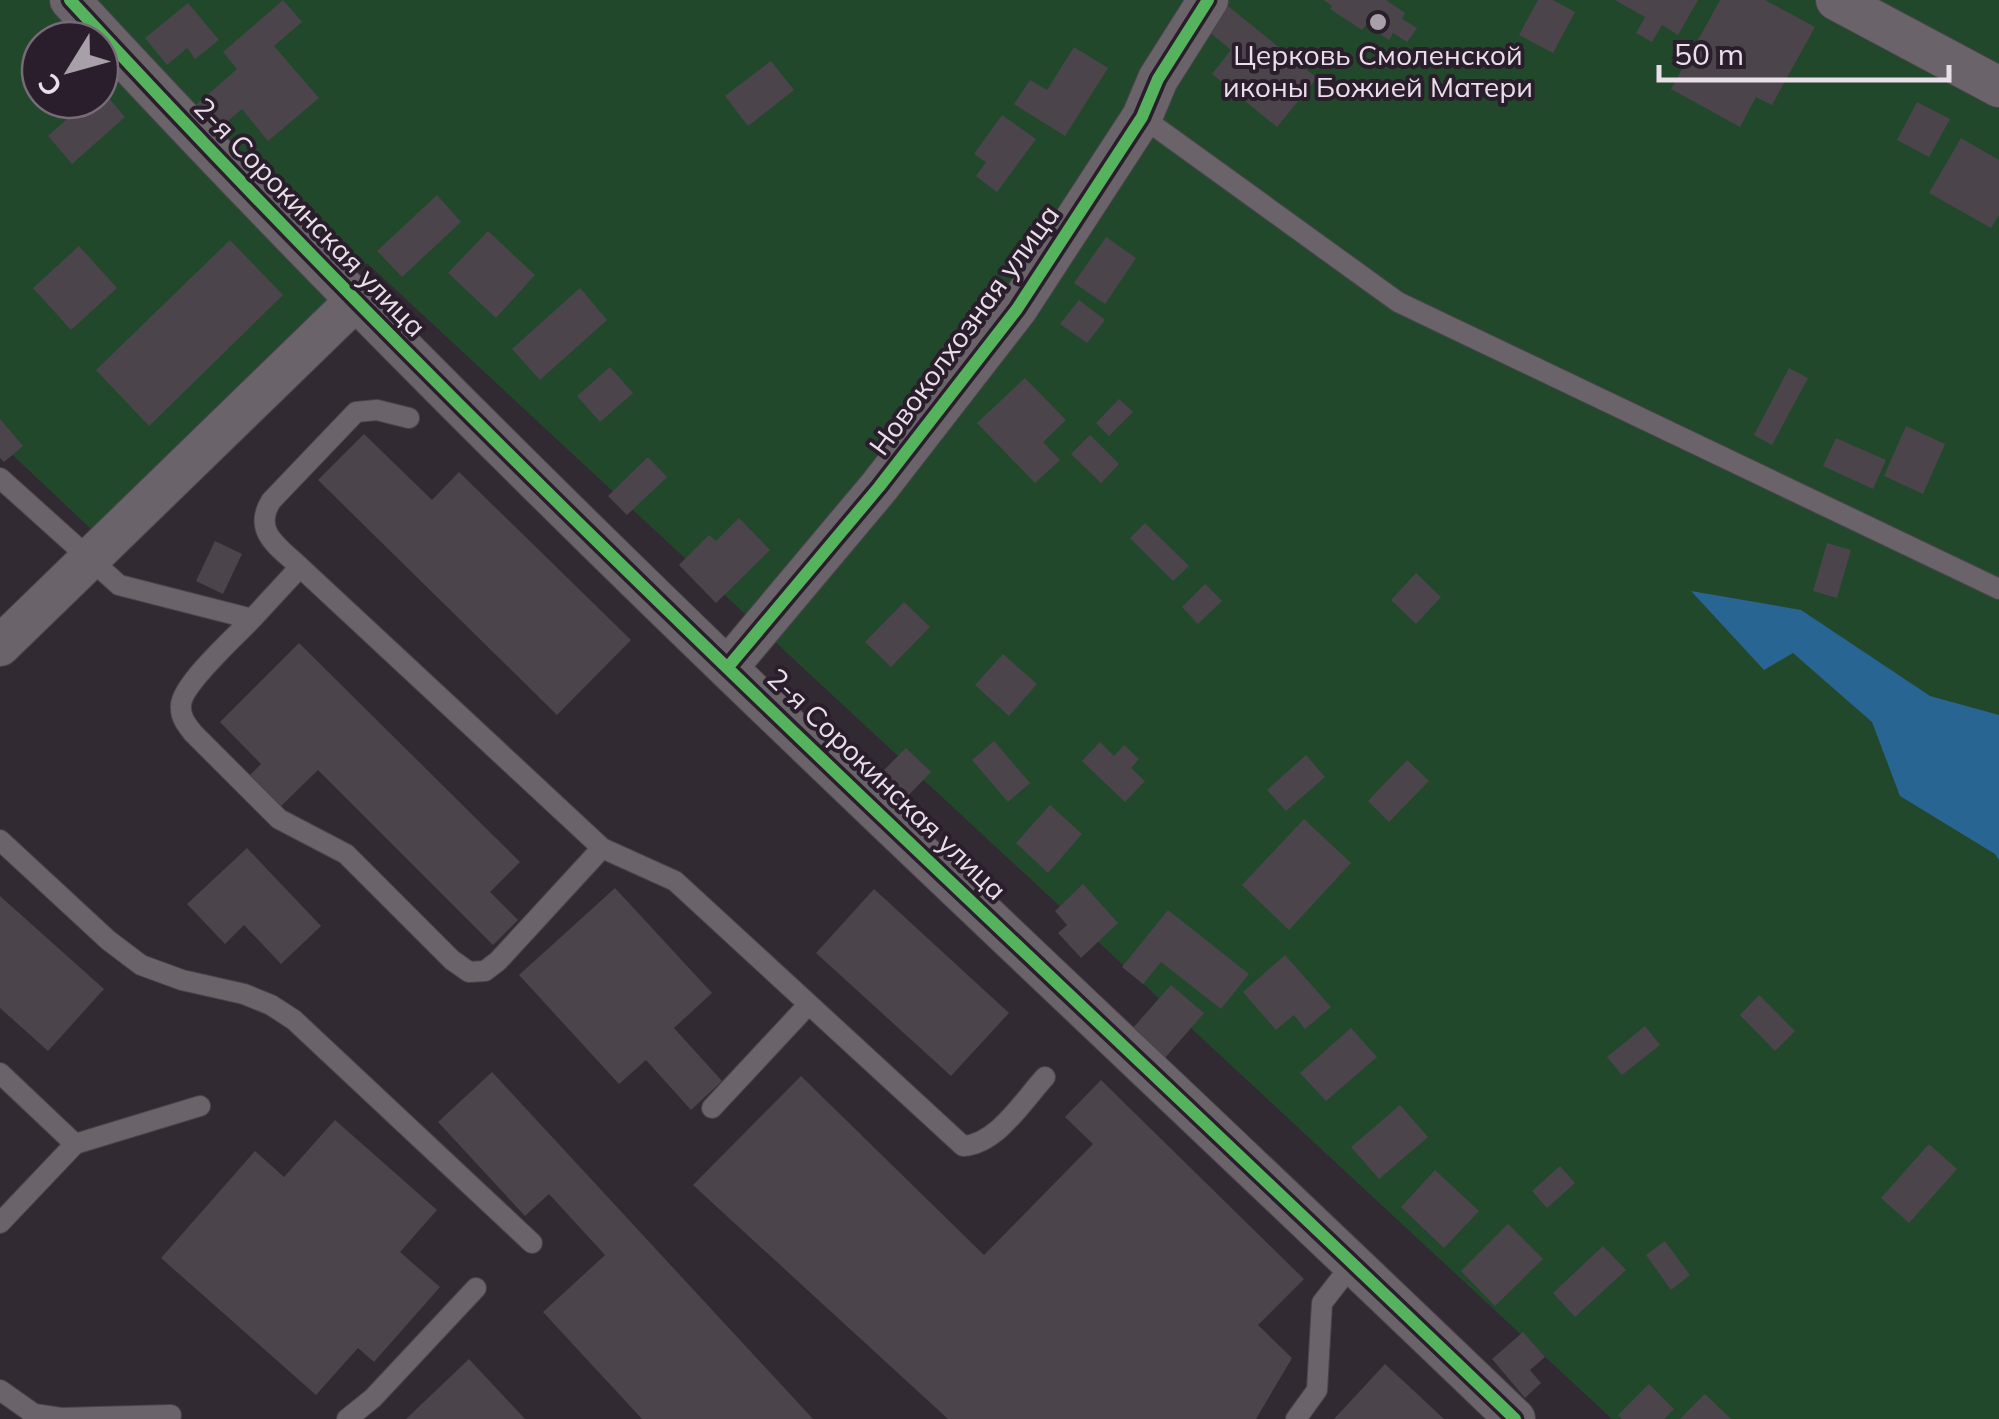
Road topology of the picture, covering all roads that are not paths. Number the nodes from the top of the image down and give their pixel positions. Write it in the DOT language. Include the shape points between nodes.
graph roads {
  1 [pos="70,0"];
  2 [pos="1208,0"];
  3 [pos="1836,0"];
  4 [pos="1999,87"];
  5 [pos="1142,117"];
  6 [pos="354,302"];
  7 [pos="409,418"];
  8 [pos="0,478"];
  9 [pos="89,558"];
  10 [pos="300,567"];
  11 [pos="1999,589"];
  12 [pos="252,619"];
  13 [pos="0,646"];
  14 [pos="728,667"];
  15 [pos="0,840"];
  16 [pos="602,848"];
  17 [pos="808,1005"];
  18 [pos="0,1074"];
  19 [pos="1045,1077"];
  20 [pos="200,1106"];
  21 [pos="712,1108"];
  22 [pos="75,1144"];
  23 [pos="0,1223"];
  24 [pos="532,1243"];
  25 [pos="1353,1263"];
  26 [pos="476,1288"];
  27 [pos="0,1390"];
  28 [pos="172,1415"];
  29 [pos="347,1419"];
  30 [pos="1296,1419"];
  31 [pos="1515,1419"];
  1 -- 6 [label="street, 2-я Сорокинская улица"];
  2 -- 5 [label="street, Новоколхозная улица"];
  3 -- 4 [label="street"];
  5 -- 11 [label="lane" via="1398,302"];
  5 -- 14 [label="street, Новоколхозная улица" via="995,339"];
  6 -- 9 [label="street"];
  6 -- 14 [label="street, 2-я Сорокинская улица"];
  7 -- 10 [label="lane" via="356,412 270,501 264,528"];
  8 -- 9 [label="lane"];
  9 -- 12 [label="lane" via="118,585"];
  9 -- 13 [label="street"];
  10 -- 12 [label="lane"];
  10 -- 16 [label="lane"];
  12 -- 16 [label="lane" via="189,687 180,700 182,718 279,819 346,854 469,972 498,961"];
  14 -- 25 [label="street, 2-я Сорокинская улица"];
  15 -- 24 [label="lane" via="141,965 244,994 294,1020"];
  16 -- 17 [label="lane" via="675,882"];
  17 -- 19 [label="lane" via="963,1146 991,1135"];
  17 -- 21 [label="lane"];
  18 -- 22 [label="lane"];
  20 -- 22 [label="lane"];
  22 -- 23 [label="lane"];
  25 -- 30 [label="lane" via="1322,1303 1317,1390"];
  25 -- 31 [label="street, 2-я Сорокинская улица"];
  26 -- 29 [label="lane"];
  27 -- 28 [label="lane" via="34,1414 61,1418"];
}
